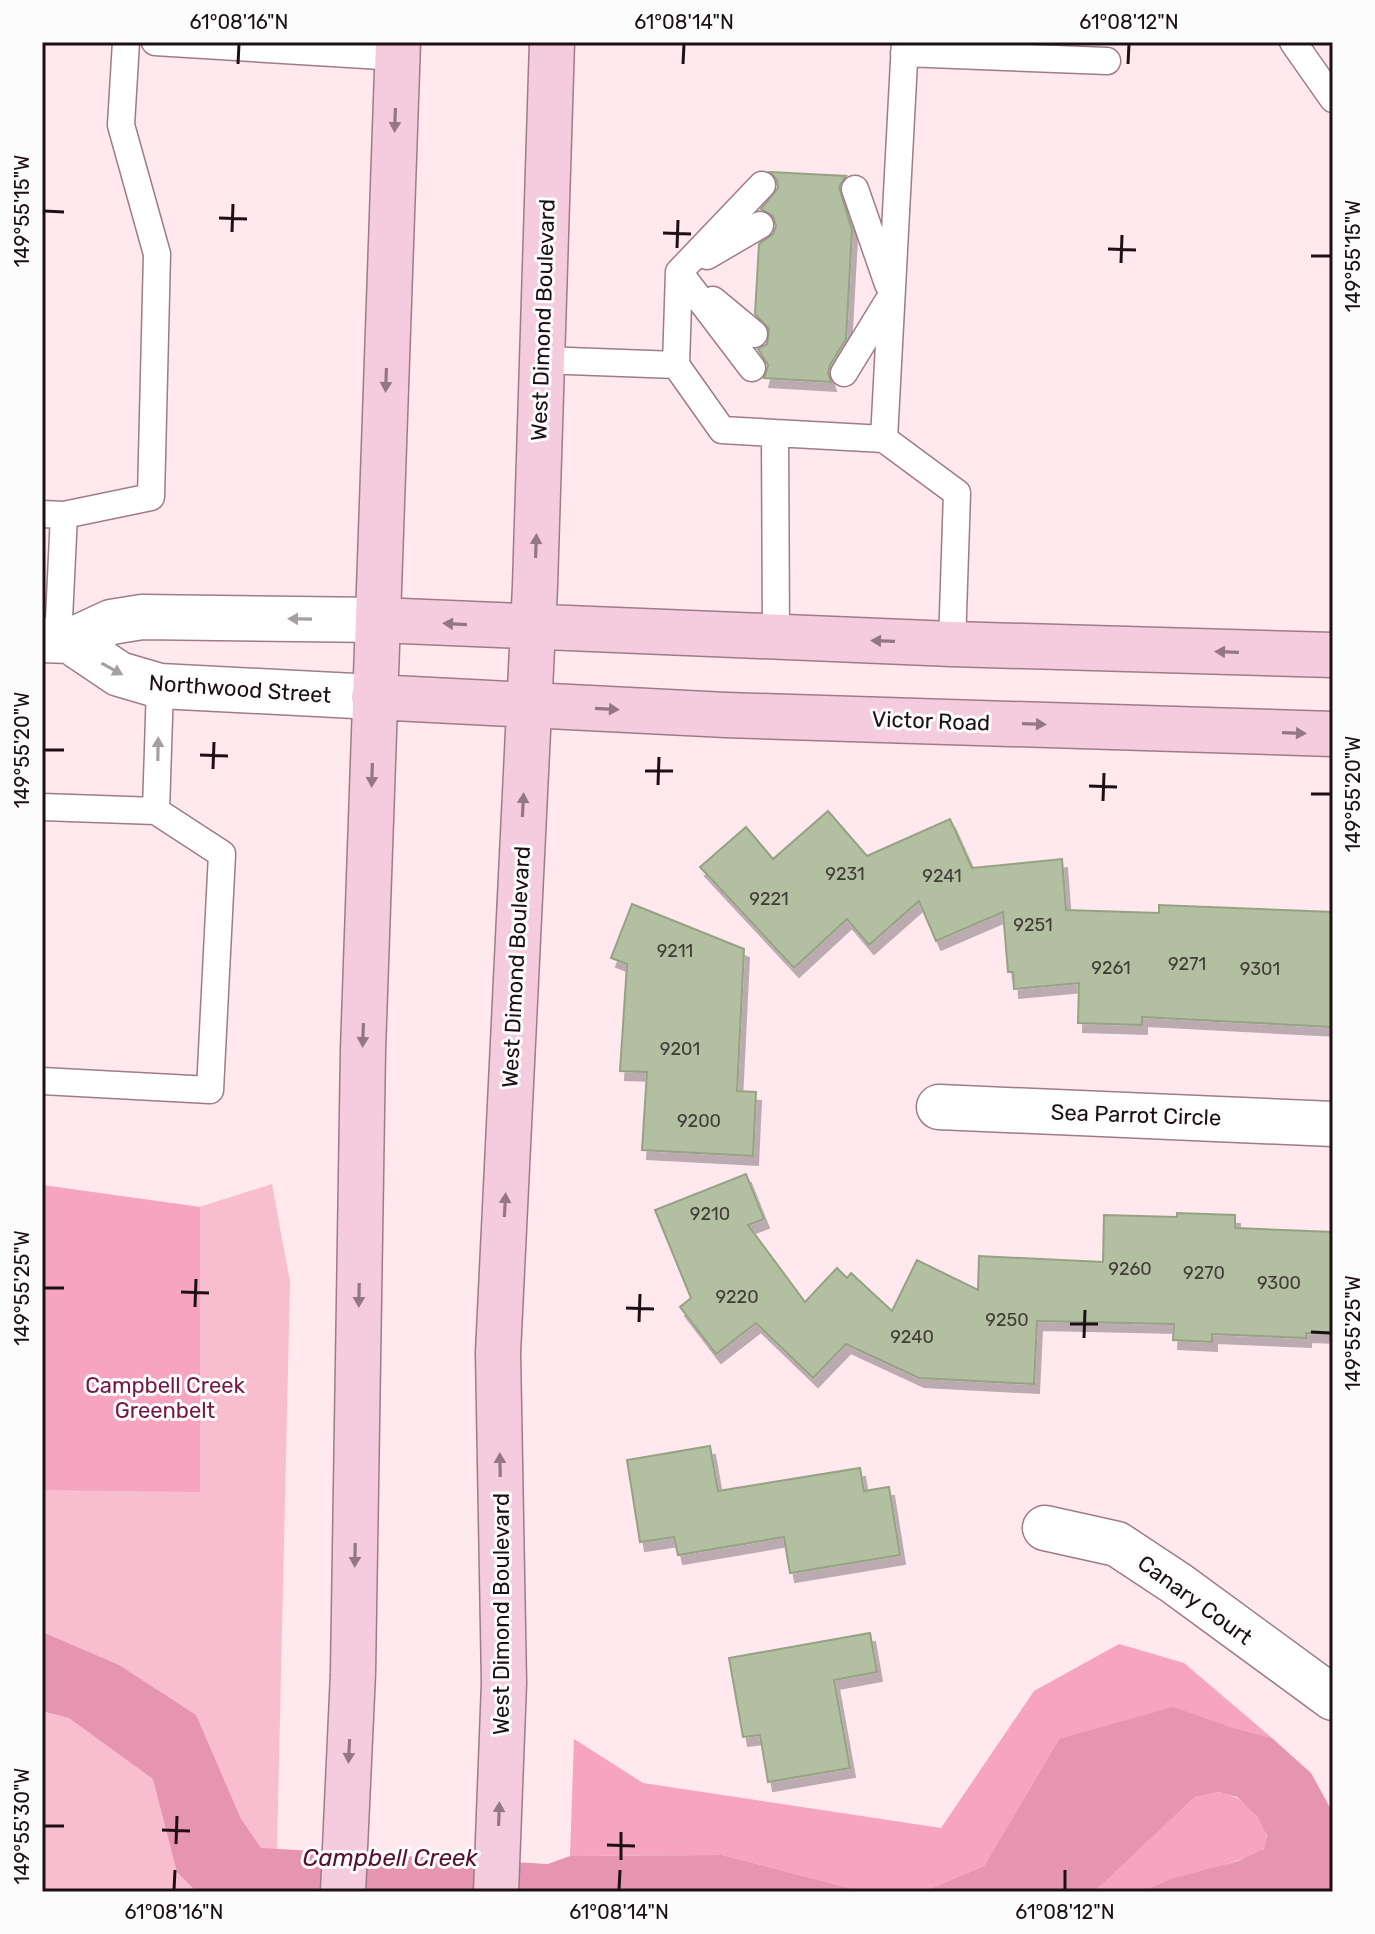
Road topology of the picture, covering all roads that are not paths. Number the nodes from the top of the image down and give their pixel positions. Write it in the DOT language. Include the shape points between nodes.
graph roads {
  1 [pos="126,42"];
  2 [pos="155,42"];
  3 [pos="552,42"];
  4 [pos="1293,42"];
  5 [pos="904,48"];
  6 [pos="398,50"];
  7 [pos="1107,61"];
  8 [pos="1333,99"];
  9 [pos="762,185"];
  10 [pos="855,189"];
  11 [pos="760,225"];
  12 [pos="852,230"];
  13 [pos="679,272"];
  14 [pos="892,295"];
  15 [pos="754,334"];
  16 [pos="846,339"];
  17 [pos="542,360"];
  18 [pos="676,365"];
  19 [pos="752,368"];
  20 [pos="844,373"];
  21 [pos="775,433"];
  22 [pos="884,439"];
  23 [pos="53,514"];
  24 [pos="378,620"];
  25 [pos="533,628"];
  26 [pos="776,636"];
  27 [pos="57,640"];
  28 [pos="952,644"];
  29 [pos="1333,655"];
  30 [pos="160,686"];
  31 [pos="374,697"];
  32 [pos="529,705"];
  33 [pos="1333,734"];
  34 [pos="42,807"];
  35 [pos="156,811"];
  36 [pos="42,1081"];
  37 [pos="939,1107"];
  38 [pos="1333,1124"];
  39 [pos="1045,1528"];
  40 [pos="1333,1698"];
  41 [pos="343,1892"];
  42 [pos="496,1892"];
  1 -- 23 [label="lane" via="121,125 157,254 151,497"];
  2 -- 6 [label="lane"];
  3 -- 17 [label="main road, West Dimond Boulevard"];
  4 -- 8 [label="lane"];
  5 -- 7 [label="lane"];
  5 -- 14 [label="lane"];
  6 -- 24 [label="main road, one-way"];
  9 -- 13 [label="lane"];
  10 -- 14 [label="lane"];
  11 -- 13 [label="lane"];
  12 -- 14 [label="lane"];
  13 -- 15 [label="lane"];
  13 -- 18 [label="lane"];
  13 -- 19 [label="lane"];
  14 -- 16 [label="lane"];
  14 -- 20 [label="lane"];
  14 -- 22 [label="lane"];
  17 -- 18 [label="lane"];
  25 -- 17 [label="main road, West Dimond Boulevard, one-way"];
  18 -- 21 [label="lane" via="722,430"];
  21 -- 22 [label="lane"];
  21 -- 26 [label="lane"];
  22 -- 28 [label="lane" via="957,493"];
  23 -- 27 [label="lane"];
  25 -- 24 [label="main road, one-way"];
  24 -- 27 [label="street, one-way" via="142,617"];
  24 -- 31 [label="main road"];
  25 -- 26 [label="main road"];
  25 -- 32 [label="main road, West Dimond Boulevard"];
  28 -- 26 [label="main road, one-way"];
  27 -- 30 [label="street, Northwood Street, one-way" via="119,674"];
  29 -- 28 [label="main road, one-way"];
  30 -- 31 [label="street, Northwood Street"];
  35 -- 30 [label="lane, one-way"];
  31 -- 32 [label="main road, Victor Road"];
  31 -- 41 [label="main road, one-way" via="353,1673"];
  32 -- 33 [label="main road, Victor Road, one-way"];
  42 -- 32 [label="main road, West Dimond Boulevard, one-way" via="504,1683 498,1353"];
  34 -- 35 [label="lane"];
  35 -- 36 [label="lane" via="222,854 210,1090"];
  37 -- 38 [label="street, Sea Parrot Circle"];
  39 -- 40 [label="street, Canary Court" via="1117,1544"];
}
